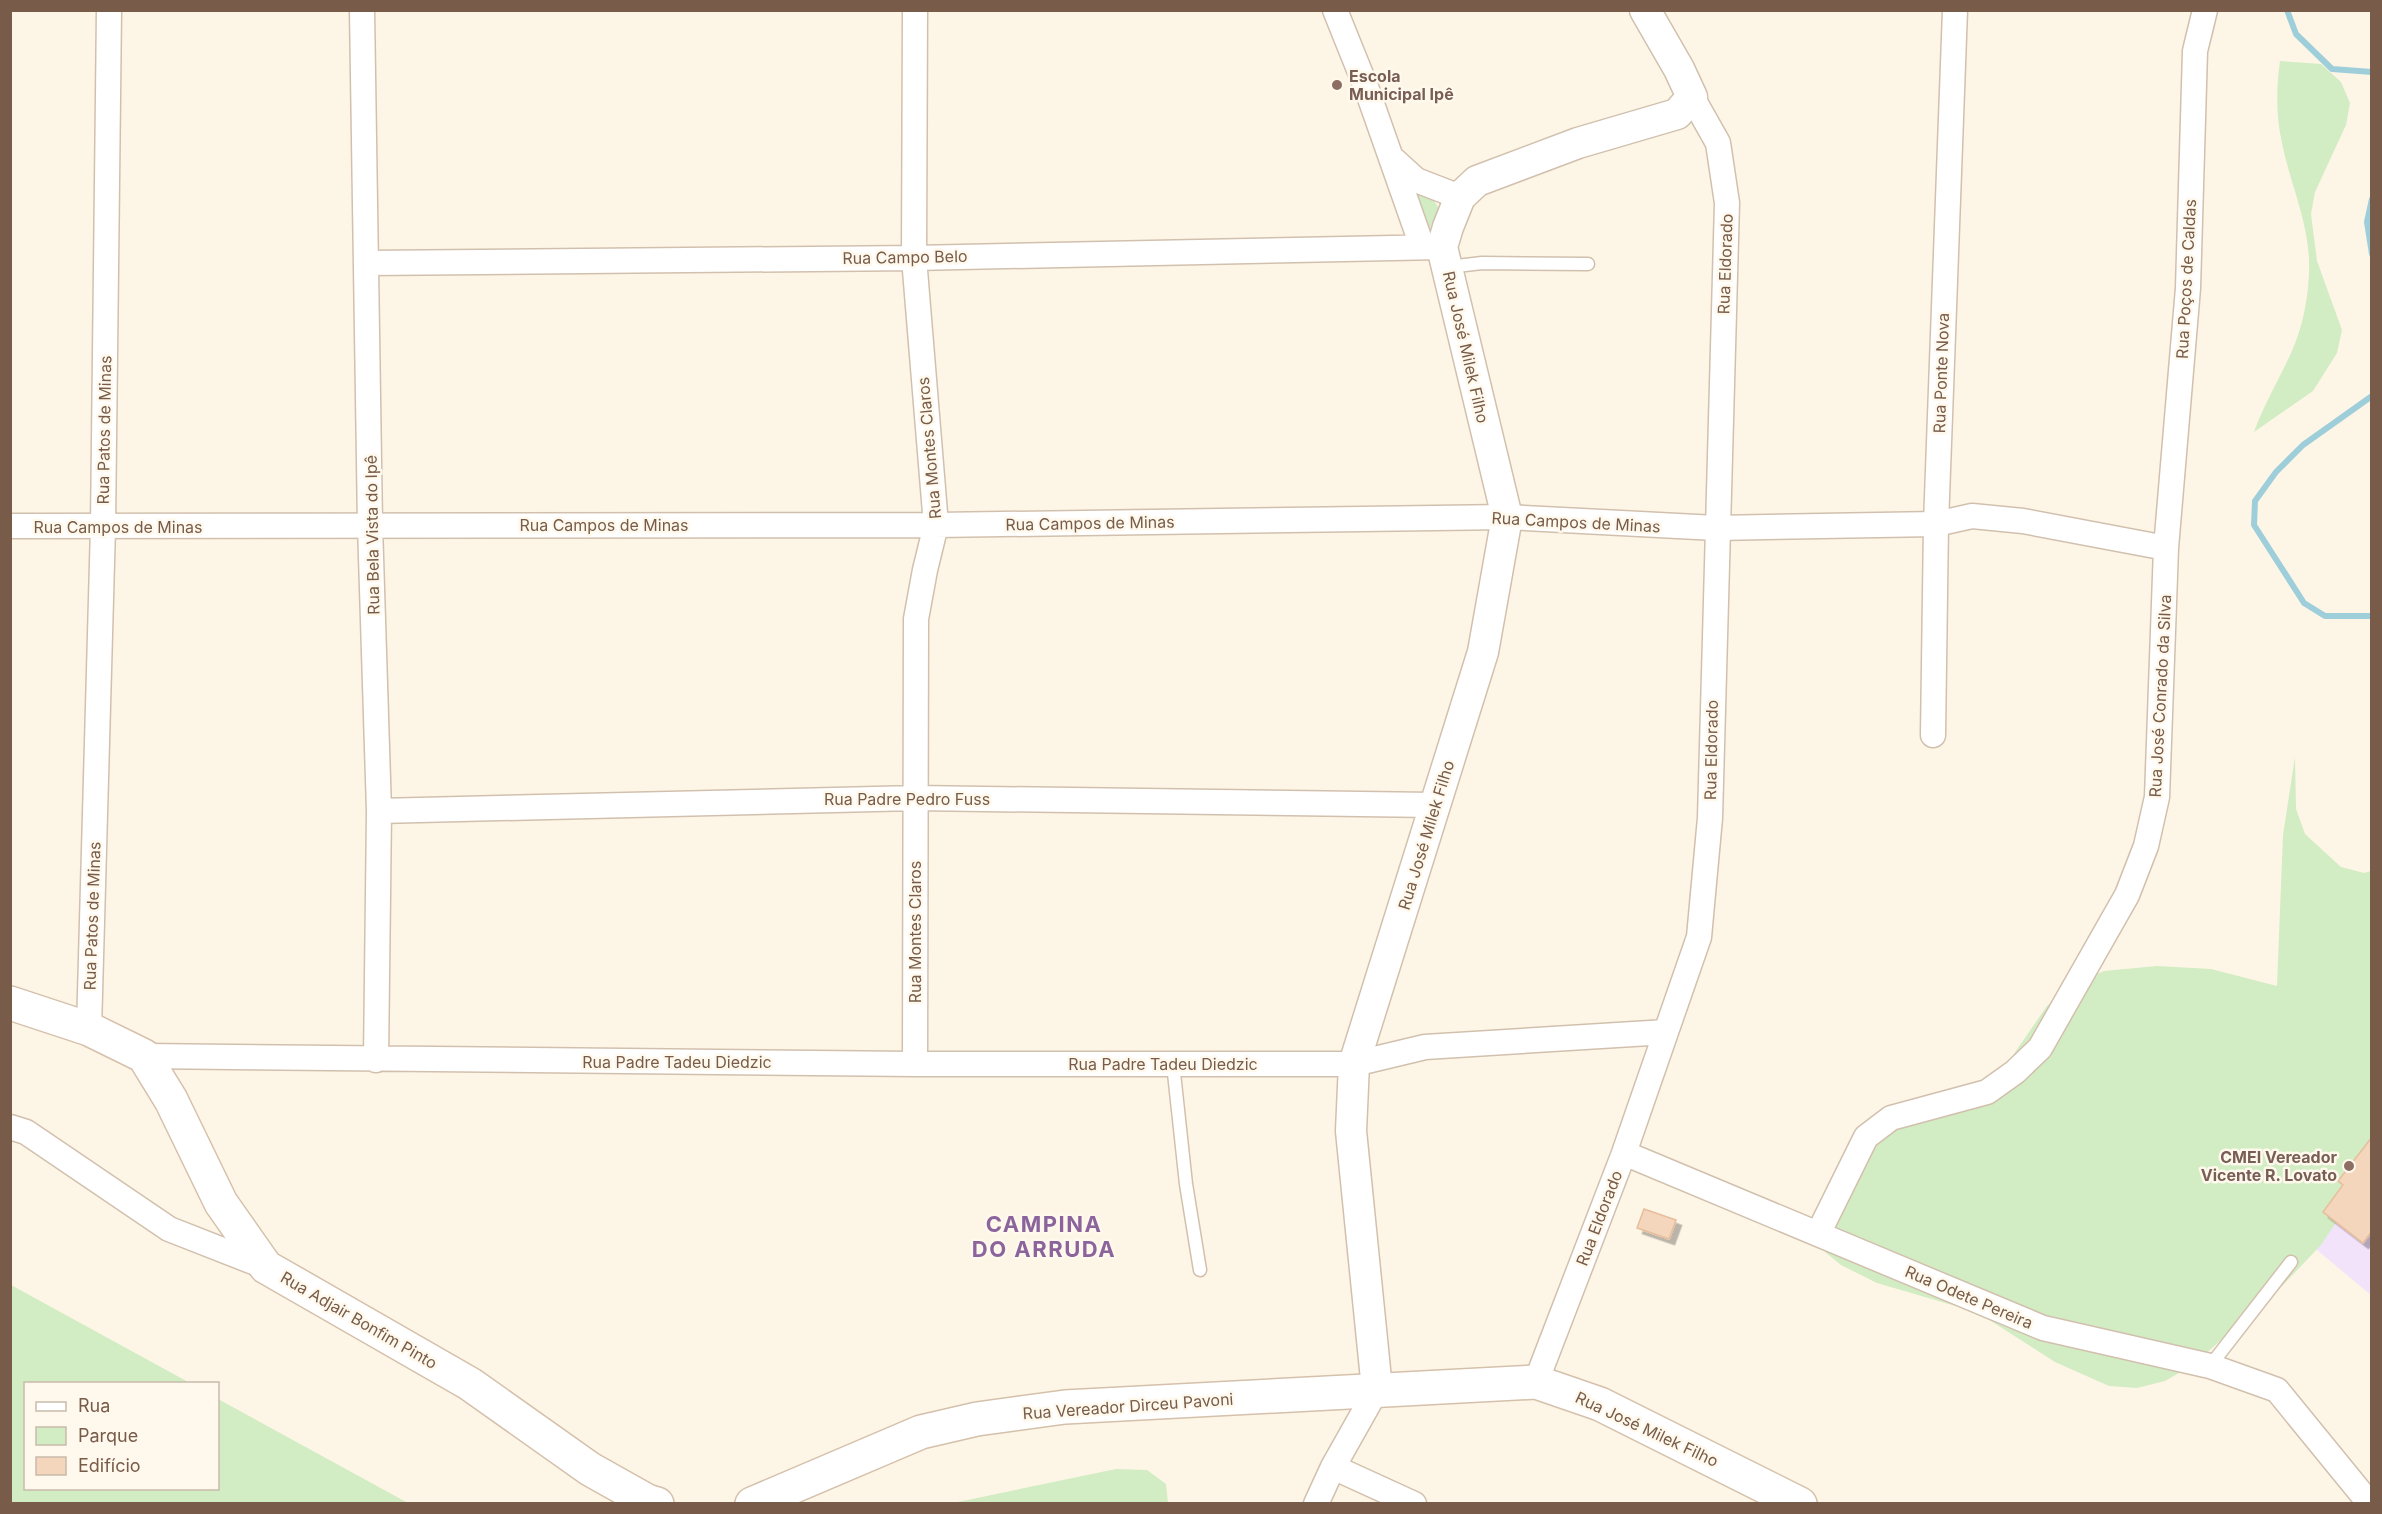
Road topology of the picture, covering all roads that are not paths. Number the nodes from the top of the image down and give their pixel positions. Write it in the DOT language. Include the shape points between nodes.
graph roads {
  1 [pos="109,10"];
  2 [pos="362,10"];
  3 [pos="915,10"];
  4 [pos="1335,10"];
  5 [pos="1645,10"];
  6 [pos="1955,10"];
  7 [pos="2205,10"];
  8 [pos="1692,97"];
  9 [pos="1392,158"];
  10 [pos="1460,197"];
  11 [pos="1437,253"];
  12 [pos="914,258"];
  13 [pos="367,263"];
  14 [pos="1588,264"];
  15 [pos="1507,517"];
  16 [pos="1936,524"];
  17 [pos="370,525"];
  18 [pos="936,525"];
  19 [pos="10,526"];
  20 [pos="103,527"];
  21 [pos="1716,528"];
  22 [pos="2166,548"];
  23 [pos="1933,735"];
  24 [pos="916,798"];
  25 [pos="1434,805"];
  26 [pos="379,811"];
  27 [pos="10,1003"];
  28 [pos="89,1029"];
  29 [pos="1666,1032"];
  30 [pos="144,1056"];
  31 [pos="376,1060"];
  32 [pos="915,1064"];
  33 [pos="1173,1064"];
  34 [pos="1354,1064"];
  35 [pos="10,1127"];
  36 [pos="1624,1153"];
  37 [pos="1818,1234"];
  38 [pos="2291,1262"];
  39 [pos="266,1267"];
  40 [pos="1200,1270"];
  41 [pos="2210,1366"];
  42 [pos="1536,1382"];
  43 [pos="1377,1389"];
  44 [pos="1333,1467"];
  45 [pos="657,1503"];
  46 [pos="752,1503"];
  47 [pos="1316,1503"];
  48 [pos="1414,1503"];
  49 [pos="1800,1503"];
  50 [pos="2370,1503"];
  1 -- 20 [label="street, Rua Patos de Minas"];
  2 -- 13 [label="street, Rua Bela Vista do Ipê"];
  3 -- 12 [label="street, Rua Montes Claros"];
  4 -- 9 [label="street"];
  5 -- 8 [label="street"];
  6 -- 16 [label="street, Rua Ponte Nova"];
  7 -- 22 [label="street, Rua Poços de Caldas" via="2195,51 2188,288"];
  8 -- 10 [label="street" via="1677,114 1578,143 1477,181"];
  8 -- 21 [label="street, Rua Eldorado" via="1718,142 1727,203"];
  9 -- 10 [label="street" via="1416,180"];
  9 -- 11 [label="street"];
  10 -- 11 [label="street"];
  11 -- 12 [label="street, Rua Campo Belo"];
  11 -- 14 [label="lane" via="1482,263"];
  11 -- 15 [label="street, Rua José Milek Filho"];
  12 -- 13 [label="street, Rua Campo Belo"];
  12 -- 18 [label="street, Rua Montes Claros"];
  13 -- 17 [label="street, Rua Bela Vista do Ipê"];
  15 -- 18 [label="street, Rua Campos de Minas"];
  15 -- 21 [label="street, Rua Campos de Minas"];
  15 -- 25 [label="street, Rua José Milek Filho" via="1483,652"];
  16 -- 21 [label="street, Rua Campos de Minas"];
  16 -- 22 [label="street, Rua Campos de Minas" via="1972,516 2023,521"];
  16 -- 23 [label="street, Rua Ponte Nova"];
  17 -- 18 [label="street, Rua Campos de Minas"];
  17 -- 20 [label="street, Rua Campos de Minas"];
  17 -- 26 [label="street, Rua Bela Vista do Ipê"];
  18 -- 24 [label="street, Rua Montes Claros" via="916,619"];
  19 -- 20 [label="street, Rua Campos de Minas"];
  20 -- 28 [label="street, Rua Patos de Minas"];
  21 -- 29 [label="street, Rua Eldorado" via="1710,818 1699,937"];
  22 -- 37 [label="street, Rua José Conrado da Silva" via="2157,797 2146,846 2127,895 2040,1048 1987,1092 1891,1118 1866,1137"];
  24 -- 25 [label="street, Rua Padre Pedro Fuss"];
  24 -- 26 [label="street, Rua Padre Pedro Fuss"];
  24 -- 32 [label="street, Rua Montes Claros"];
  25 -- 34 [label="street, Rua José Milek Filho"];
  26 -- 31 [label="street, Rua Bela Vista do Ipê"];
  27 -- 28 [label="main road, Rua Padre Tadeu Diedzic"];
  28 -- 30 [label="main road, Rua Padre Tadeu Diedzic"];
  29 -- 34 [label="street, Rua Padre Tadeu Diedzic" via="1425,1047"];
  29 -- 36 [label="street, Rua Eldorado"];
  30 -- 31 [label="street, Rua Padre Tadeu Diedzic"];
  30 -- 39 [label="main road, Rua Adjair Bonfim Pinto" via="171,1100 221,1203"];
  31 -- 32 [label="street, Rua Padre Tadeu Diedzic"];
  32 -- 33 [label="street, Rua Padre Tadeu Diedzic"];
  33 -- 34 [label="street, Rua Padre Tadeu Diedzic"];
  33 -- 40 [label="lane"];
  34 -- 43 [label="street, Rua José Milek Filho" via="1351,1131"];
  35 -- 39 [label="street" via="26,1132 169,1229"];
  36 -- 37 [label="street, Rua Odete Pereira"];
  36 -- 42 [label="street, Rua Eldorado"];
  37 -- 41 [label="street, Rua Odete Pereira" via="2043,1328"];
  38 -- 41 [label="lane"];
  39 -- 45 [label="main road, Rua Adjair Bonfim Pinto" via="470,1384 590,1469"];
  41 -- 50 [label="street, Rua Odete Pereira" via="2277,1390"];
  42 -- 43 [label="main road, Rua José Milek Filho"];
  42 -- 49 [label="main road, Rua José Milek Filho" via="1600,1404"];
  43 -- 44 [label="street"];
  43 -- 46 [label="main road, Rua Vereador Dirceu Pavoni" via="1065,1407 977,1419 921,1432"];
  44 -- 47 [label="street"];
  44 -- 48 [label="street"];
}
